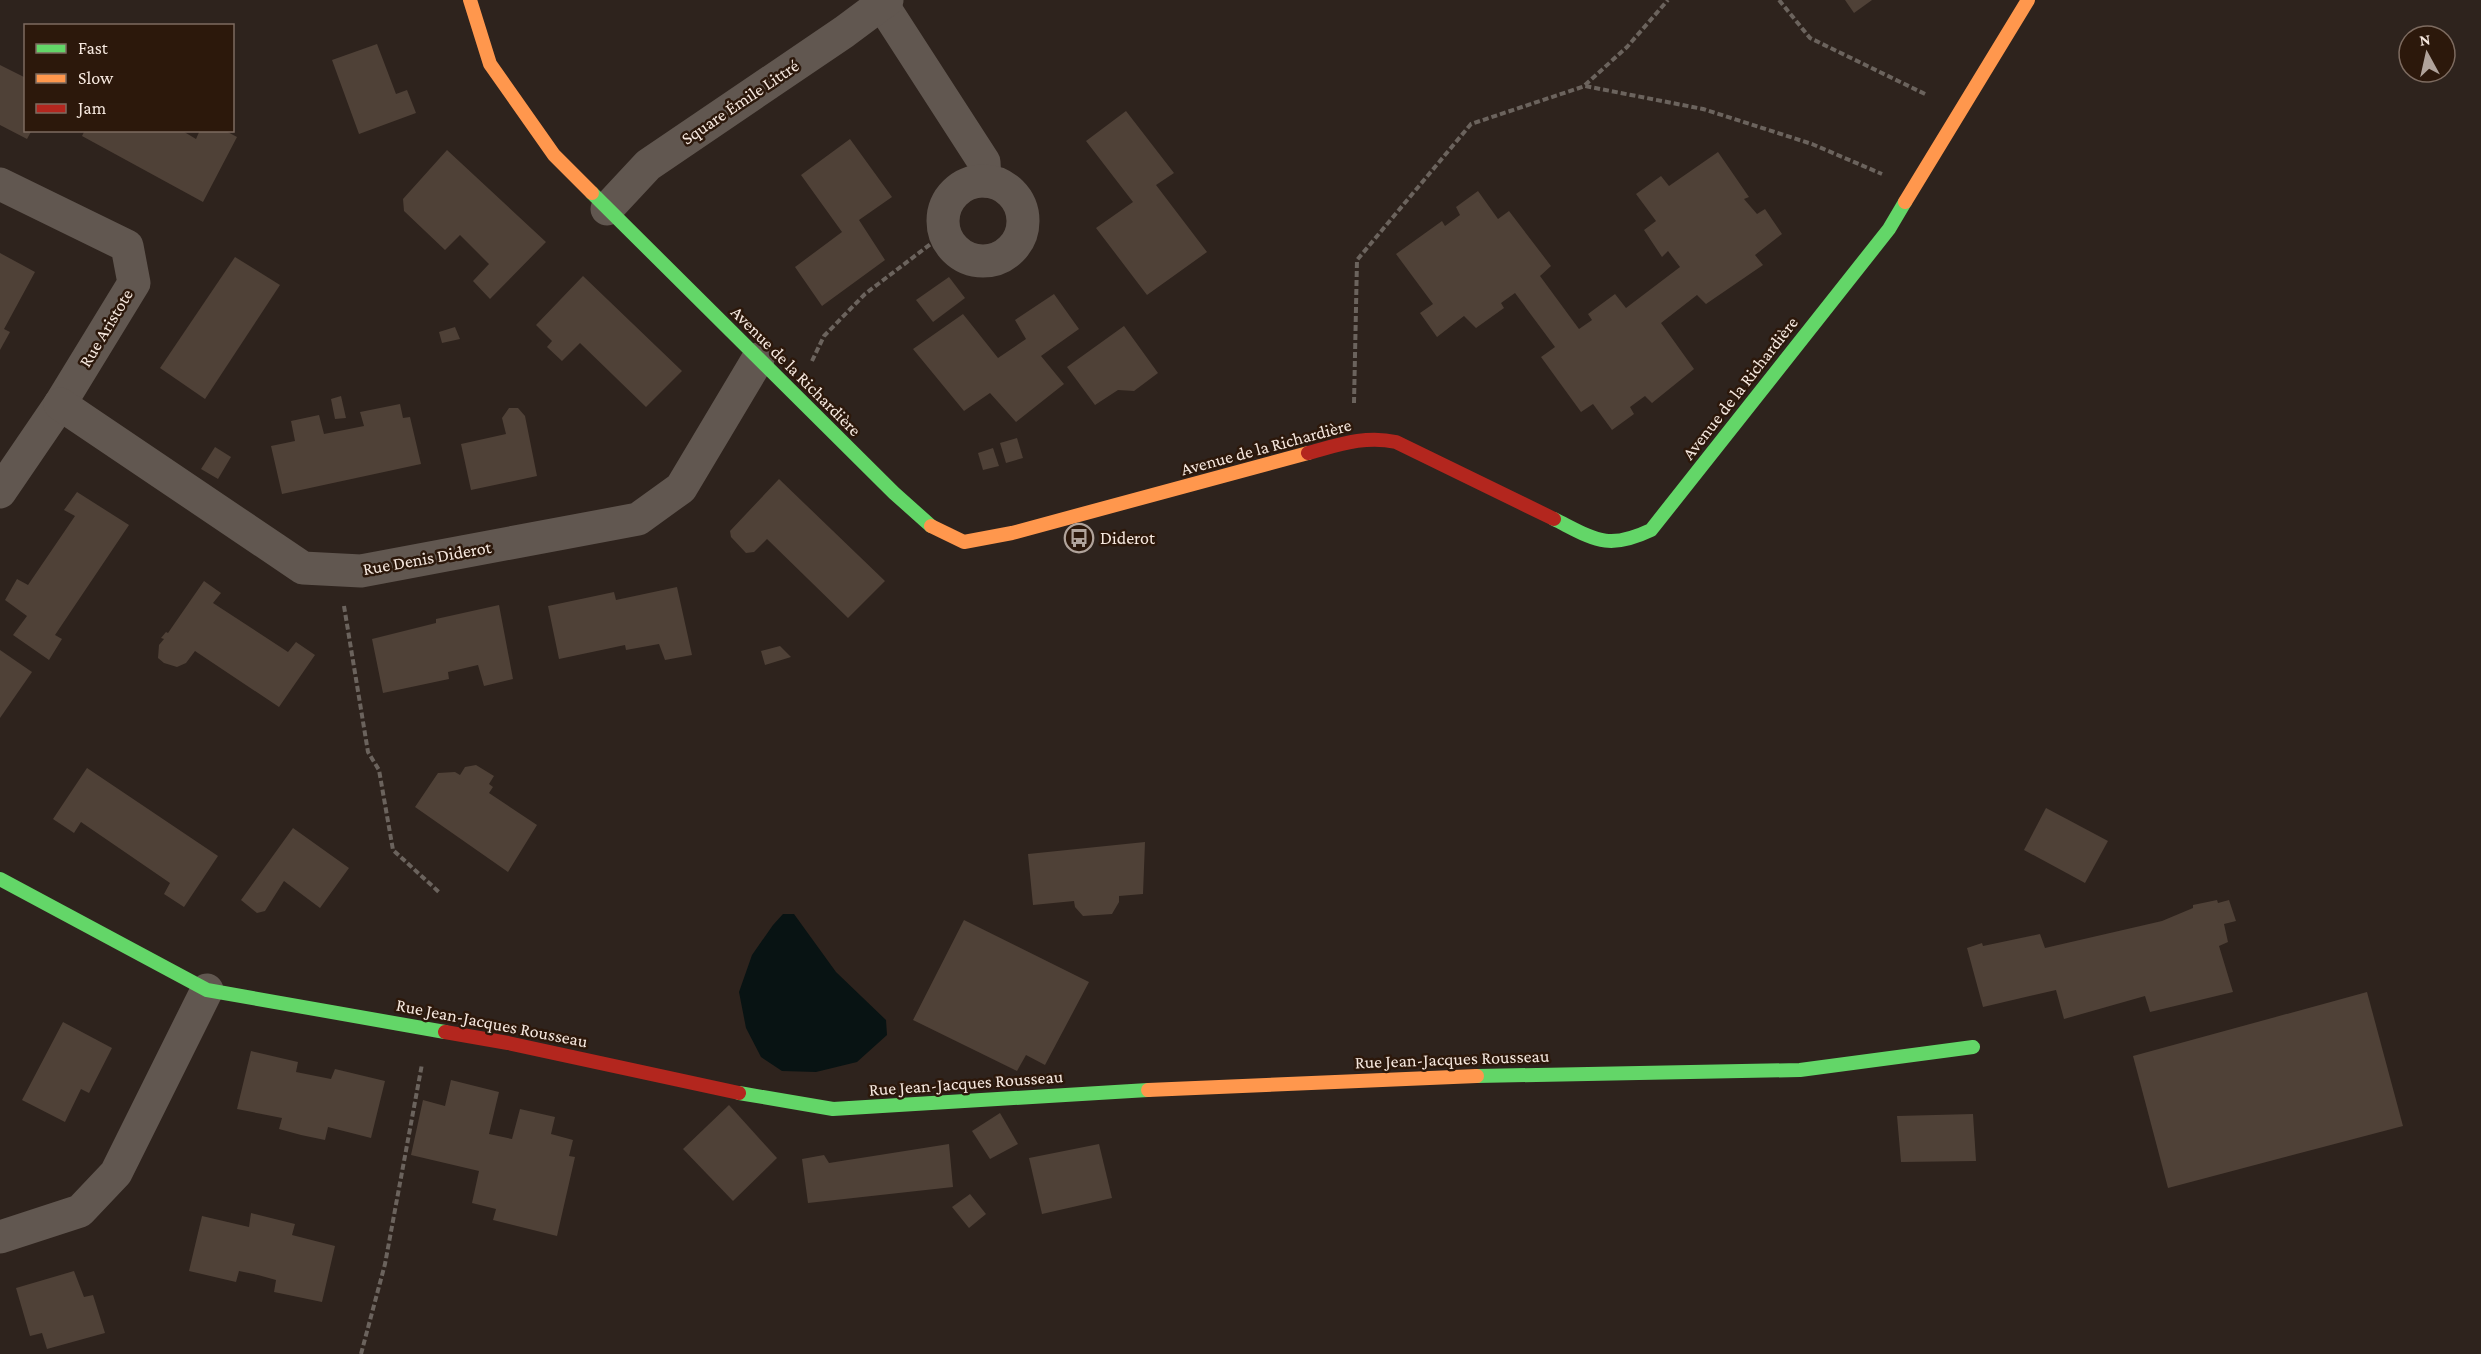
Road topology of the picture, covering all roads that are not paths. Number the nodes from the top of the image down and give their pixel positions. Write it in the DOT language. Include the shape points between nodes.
graph roads {
  1 [pos="470,0"];
  2 [pos="2028,0"];
  3 [pos="885,2"];
  4 [pos="985,181"];
  5 [pos="0,184"];
  6 [pos="606,210"];
  7 [pos="758,359"];
  8 [pos="60,404"];
  9 [pos="0,492"];
  10 [pos="0,879"];
  11 [pos="207,990"];
  12 [pos="1972,1047"];
  13 [pos="0,1237"];
  1 -- 6 [label="street, Avenue de la Richardière" via="490,64 554,155"];
  2 -- 7 [label="street, Avenue de la Richardière" via="1889,229 1652,530 1630,540 1599,542 1396,442 1379,438 1354,440 1056,522 964,542 930,525 894,494"];
  3 -- 4 [label="street, Square Émile Littré" via="984,162"];
  3 -- 6 [label="street, Square Émile Littré" via="648,165"];
  4 -- 4 [label="street" via="998,184 1018,202 1022,228 1009,251 984,261 960,254 951,245 945,233 944,214 960,188"];
  5 -- 8 [label="street, Rue Aristote" via="127,246 134,283"];
  6 -- 7 [label="street, Avenue de la Richardière"];
  7 -- 8 [label="street, Rue Denis Diderot" via="681,488 638,519 361,571 303,568"];
  8 -- 9 [label="street, Rue Aristote"];
  10 -- 11 [label="street, Rue Jean-Jacques Rousseau"];
  11 -- 12 [label="street, Rue Jean-Jacques Rousseau" via="508,1042 713,1088 833,1109 1550,1073 1800,1070"];
  11 -- 13 [label="street" via="116,1173 80,1211"];
}
